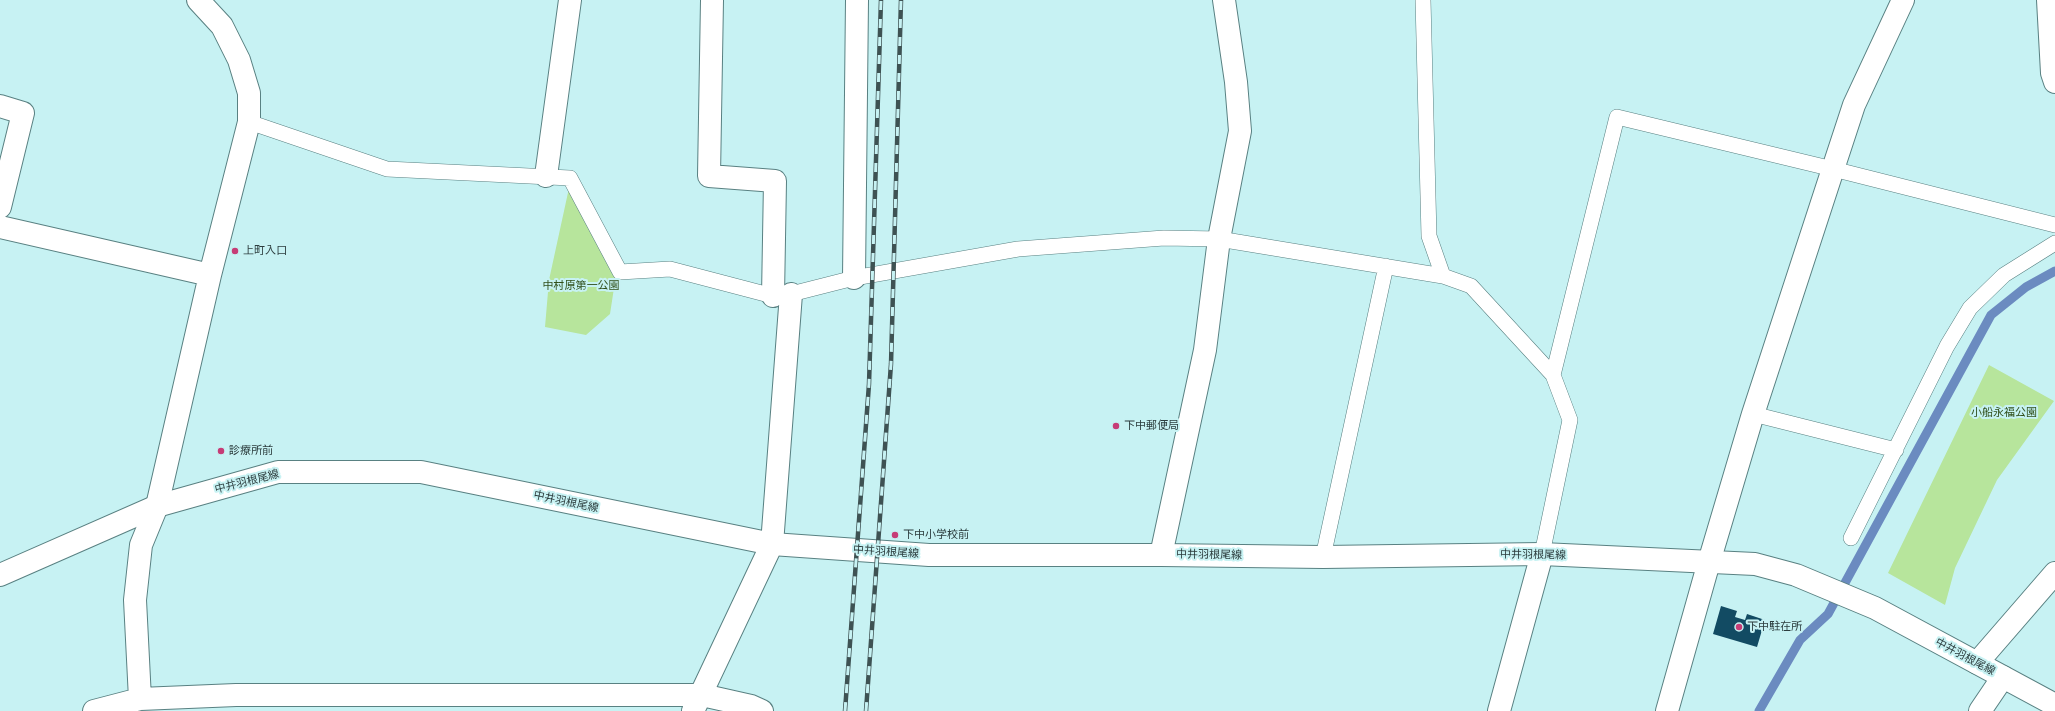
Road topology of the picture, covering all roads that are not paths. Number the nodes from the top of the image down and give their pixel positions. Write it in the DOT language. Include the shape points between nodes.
graph roads {
  1 [pos="198,0"];
  2 [pos="570,0"];
  3 [pos="712,0"];
  4 [pos="857,0"];
  5 [pos="1224,0"];
  6 [pos="1424,0"];
  7 [pos="1903,0"];
  8 [pos="2048,0"];
  9 [pos="2055,82"];
  10 [pos="0,106"];
  11 [pos="249,122"];
  12 [pos="1833,169"];
  13 [pos="546,176"];
  14 [pos="0,207"];
  15 [pos="2055,226"];
  16 [pos="0,227"];
  17 [pos="1219,239"];
  18 [pos="2055,243"];
  19 [pos="1386,266"];
  20 [pos="210,275"];
  21 [pos="1443,276"];
  22 [pos="854,278"];
  23 [pos="782,295"];
  24 [pos="1553,375"];
  25 [pos="1753,414"];
  26 [pos="1896,450"];
  27 [pos="157,506"];
  28 [pos="1852,538"];
  29 [pos="772,544"];
  30 [pos="1542,554"];
  31 [pos="1161,555"];
  32 [pos="1323,557"];
  33 [pos="1709,562"];
  34 [pos="2055,573"];
  35 [pos="0,575"];
  36 [pos="1977,663"];
  37 [pos="2003,677"];
  38 [pos="140,699"];
  39 [pos="235,703"];
  40 [pos="698,703"];
  41 [pos="2055,705"];
  42 [pos="94,711"];
  43 [pos="762,711"];
  44 [pos="1498,711"];
  45 [pos="1667,711"];
  46 [pos="1980,711"];
  1 -- 11 [label="street" via="222,26 238,60 249,93"];
  2 -- 13 [label="street"];
  3 -- 23 [label="street" via="708,176 774,181"];
  4 -- 22 [label="street"];
  5 -- 17 [label="street" via="1240,131"];
  6 -- 21 [label="lane" via="1429,236"];
  7 -- 12 [label="street" via="1854,105"];
  8 -- 9 [label="street" via="2052,73"];
  10 -- 14 [label="street" via="23,113"];
  11 -- 13 [label="lane" via="387,170"];
  11 -- 20 [label="street"];
  12 -- 15 [label="lane"];
  12 -- 24 [label="lane" via="1617,117"];
  12 -- 25 [label="street"];
  13 -- 23 [label="lane" via="570,178 620,272 670,269"];
  16 -- 20 [label="street"];
  17 -- 19 [label="lane"];
  17 -- 22 [label="lane" via="1164,238 1018,249"];
  17 -- 31 [label="street" via="1205,350"];
  18 -- 26 [label="lane" via="2004,275 1970,308 1947,346"];
  19 -- 21 [label="lane"];
  19 -- 32 [label="lane"];
  20 -- 27 [label="street"];
  21 -- 24 [label="lane" via="1471,286"];
  22 -- 23 [label="lane"];
  23 -- 29 [label="street"];
  24 -- 30 [label="lane" via="1570,420"];
  25 -- 26 [label="lane"];
  25 -- 33 [label="street"];
  26 -- 28 [label="lane"];
  27 -- 29 [label="street, 中井羽根尾線" via="278,472 421,472"];
  27 -- 35 [label="street, 中井羽根尾線"];
  27 -- 38 [label="street" via="141,545 134,600"];
  29 -- 31 [label="street, 中井羽根尾線" via="930,555"];
  29 -- 40 [label="street"];
  30 -- 32 [label="street, 中井羽根尾線"];
  30 -- 33 [label="street, 中井羽根尾線"];
  30 -- 44 [label="street"];
  31 -- 32 [label="street, 中井羽根尾線"];
  33 -- 36 [label="street, 中井羽根尾線" via="1755,564 1796,575 1875,608"];
  33 -- 45 [label="street"];
  34 -- 36 [label="street"];
  36 -- 37 [label="street, 中井羽根尾線"];
  37 -- 41 [label="street, 中井羽根尾線"];
  37 -- 46 [label="street"];
  38 -- 39 [label="street"];
  38 -- 42 [label="street"];
  39 -- 40 [label="street"];
  40 -- 43 [label="street" via="751,706"];
}
